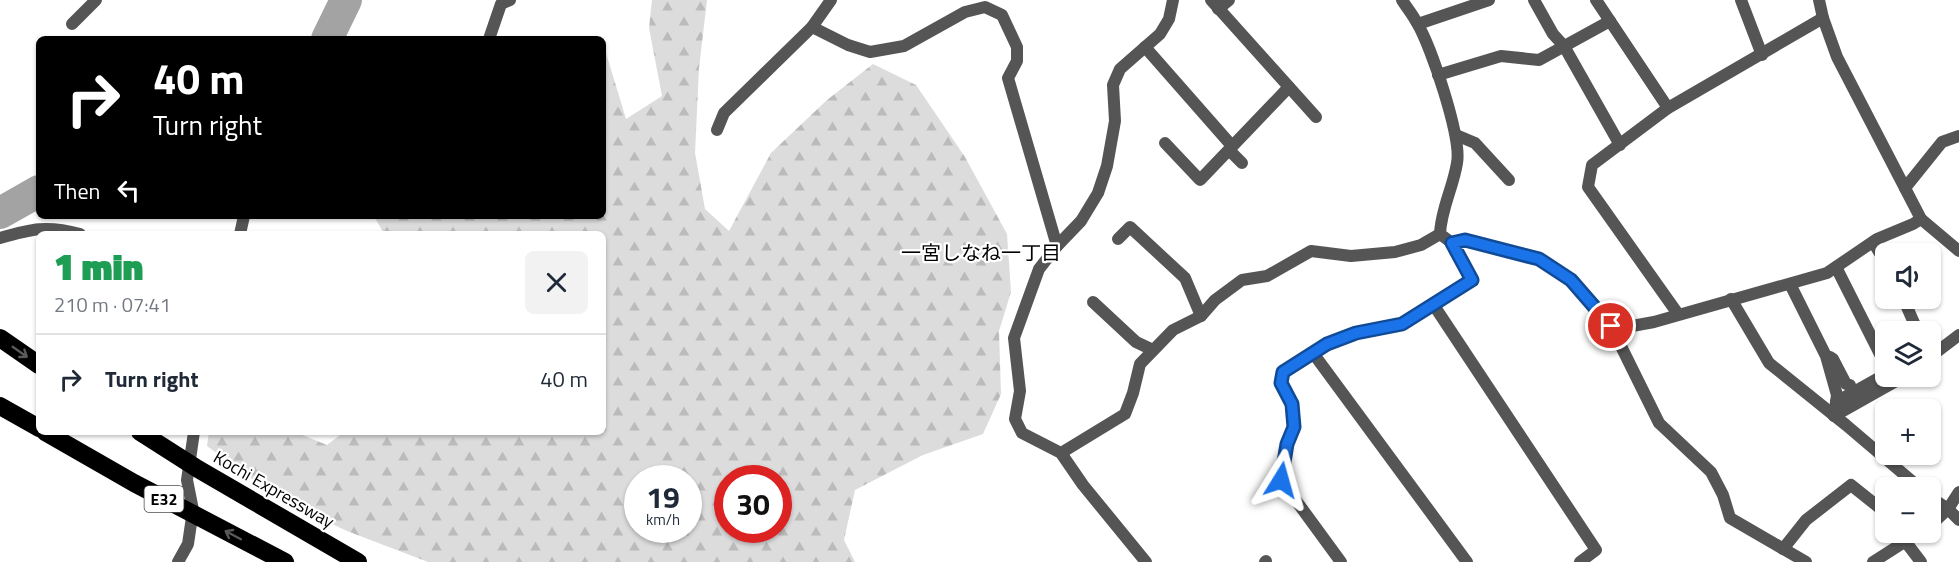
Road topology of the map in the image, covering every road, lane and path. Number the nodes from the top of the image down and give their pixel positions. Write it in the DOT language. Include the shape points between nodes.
graph roads {
  1 [pos="96,0"];
  2 [pos="510,0"];
  3 [pos="831,0"];
  4 [pos="1173,0"];
  5 [pos="1228,0"];
  6 [pos="1402,0"];
  7 [pos="1489,0"];
  8 [pos="1534,0"];
  9 [pos="1596,0"];
  10 [pos="1741,0"];
  11 [pos="1820,0"];
  12 [pos="1214,4"];
  13 [pos="1823,18"];
  14 [pos="1610,21"];
  15 [pos="72,24"];
  16 [pos="1418,24"];
  17 [pos="812,27"];
  18 [pos="490,36"];
  19 [pos="1564,46"];
  20 [pos="1145,47"];
  21 [pos="1762,55"];
  22 [pos="1438,75"];
  23 [pos="1289,87"];
  24 [pos="1668,108"];
  25 [pos="1316,117"];
  26 [pos="717,130"];
  27 [pos="1456,135"];
  28 [pos="1959,136"];
  29 [pos="1166,143"];
  30 [pos="1620,145"];
  31 [pos="1231,148"];
  32 [pos="1242,163"];
  33 [pos="1509,180"];
  34 [pos="1905,188"];
  35 [pos="1921,219"];
  36 [pos="69,231"];
  37 [pos="1440,234"];
  38 [pos="0,238"];
  39 [pos="1118,239"];
  40 [pos="1873,242"];
  41 [pos="1452,243"];
  42 [pos="1875,245"];
  43 [pos="1057,246"];
  44 [pos="1959,251"];
  45 [pos="1836,267"];
  46 [pos="1790,284"];
  47 [pos="1731,299"];
  48 [pos="1093,302"];
  49 [pos="1433,304"];
  50 [pos="1678,314"];
  51 [pos="1201,316"];
  52 [pos="1611,326"];
  53 [pos="1959,335"];
  54 [pos="0,338"];
  55 [pos="1875,344"];
  56 [pos="1941,349"];
  57 [pos="1153,350"];
  58 [pos="1313,353"];
  59 [pos="1826,356"];
  60 [pos="36,363"];
  61 [pos="1875,380"];
  62 [pos="1850,385"];
  63 [pos="1885,387"];
  64 [pos="1836,402"];
  65 [pos="0,406"];
  66 [pos="1834,416"];
  67 [pos="36,426"];
  68 [pos="50,435"];
  69 [pos="145,435"];
  70 [pos="194,435"];
  71 [pos="1060,453"];
  72 [pos="1907,477"];
  73 [pos="1959,492"];
  74 [pos="1875,504"];
  75 [pos="1941,504"];
  76 [pos="1948,509"];
  77 [pos="1941,516"];
  78 [pos="1959,520"];
  79 [pos="1902,543"];
  80 [pos="1914,543"];
  81 [pos="1783,549"];
  82 [pos="1335,560"];
  83 [pos="178,562"];
  84 [pos="285,562"];
  85 [pos="358,562"];
  86 [pos="1146,562"];
  87 [pos="1467,562"];
  88 [pos="1580,562"];
  89 [pos="1806,562"];
  90 [pos="1874,562"];
  91 [pos="1921,562"];
  1 -- 15 [label="street"];
  2 -- 18 [label="street" via="501,4"];
  3 -- 17 [label="street"];
  4 -- 20 [label="street" via="1169,19"];
  5 -- 12 [label="street"];
  6 -- 16 [label="street"];
  7 -- 16 [label="street"];
  8 -- 19 [label="street"];
  9 -- 14 [label="street"];
  10 -- 21 [label="street"];
  11 -- 13 [label="street"];
  12 -- 23 [label="street"];
  13 -- 21 [label="street"];
  13 -- 34 [label="street" via="1837,57"];
  14 -- 19 [label="street"];
  14 -- 24 [label="street"];
  16 -- 22 [label="street"];
  17 -- 26 [label="street" via="724,113"];
  17 -- 43 [label="street" via="870,52 904,46 964,12 986,7 1002,15 1017,47 1017,61 1008,78"];
  19 -- 22 [label="street" via="1539,60 1501,56"];
  19 -- 30 [label="street"];
  20 -- 31 [label="street"];
  20 -- 43 [label="street" via="1120,69 1113,85 1115,122 1098,193 1081,221"];
  21 -- 24 [label="street"];
  22 -- 27 [label="street"];
  23 -- 25 [label="street"];
  23 -- 31 [label="street"];
  24 -- 30 [label="street"];
  27 -- 33 [label="street" via="1475,143"];
  27 -- 37 [label="street" via="1458,162 1441,217"];
  28 -- 34 [label="street" via="1942,142"];
  29 -- 31 [label="street" via="1200,180"];
  30 -- 50 [label="street" via="1592,165 1588,187"];
  31 -- 32 [label="street"];
  34 -- 35 [label="street"];
  35 -- 40 [label="street"];
  35 -- 44 [label="street"];
  36 -- 38 [label="street" via="35,228"];
  37 -- 41 [label="street"];
  37 -- 51 [label="street" via="1421,245 1395,252 1351,256 1311,251 1267,276 1242,280"];
  39 -- 51 [label="street" via="1130,227 1185,278"];
  40 -- 42 [label="street"];
  40 -- 45 [label="street"];
  41 -- 49 [label="street" via="1472,280"];
  41 -- 52 [label="street" via="1465,240 1539,259 1571,280"];
  43 -- 71 [label="street" via="1039,269 1014,338 1020,391 1016,419 1022,433"];
  45 -- 46 [label="street"];
  45 -- 55 [label="street"];
  46 -- 47 [label="street"];
  46 -- 59 [label="street"];
  47 -- 50 [label="street"];
  47 -- 66 [label="street" via="1769,363"];
  48 -- 57 [label="street" via="1136,342"];
  49 -- 58 [label="street" via="1402,324 1356,333"];
  49 -- 88 [label="street" via="1596,550"];
  50 -- 52 [label="street" via="1632,326"];
  51 -- 57 [label="street" via="1173,330"];
  52 -- 81 [label="street" via="1659,423 1711,472 1724,495 1730,518"];
  53 -- 56 [label="street"];
  54 -- 60 [label="highway, one-way"];
  57 -- 71 [label="street" via="1140,364 1125,414"];
  58 -- 82 [label="street" via="1283,372 1281,383 1292,404 1294,427 1281,480"];
  58 -- 87 [label="street"];
  59 -- 62 [label="street" via="1833,359"];
  59 -- 64 [label="street"];
  61 -- 64 [label="street"];
  63 -- 66 [label="street"];
  64 -- 66 [label="street"];
  65 -- 67 [label="highway"];
  66 -- 72 [label="street"];
  84 -- 68 [label="highway, E32, one-way"];
  69 -- 85 [label="highway, Kochi Expressway / E32"];
  70 -- 83 [label="street" via="187,480 193,510 188,544"];
  71 -- 86 [label="street"];
  73 -- 76 [label="street"];
  74 -- 81 [label="street" via="1851,485 1806,520"];
  75 -- 76 [label="street"];
  76 -- 77 [label="street"];
  76 -- 78 [label="street"];
  79 -- 90 [label="street"];
  80 -- 91 [label="street"];
  81 -- 89 [label="street"];
}
